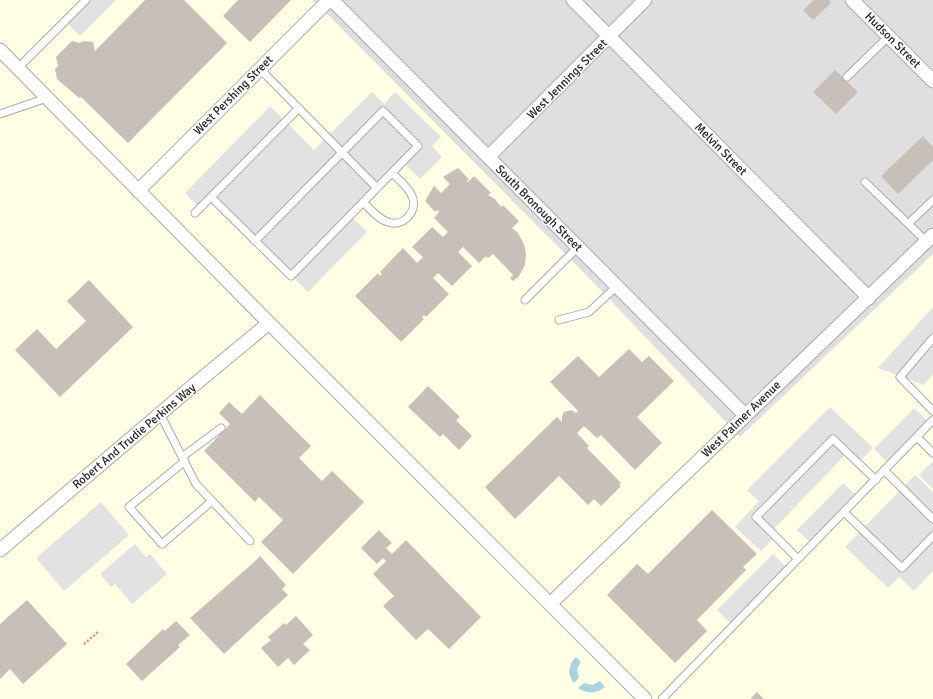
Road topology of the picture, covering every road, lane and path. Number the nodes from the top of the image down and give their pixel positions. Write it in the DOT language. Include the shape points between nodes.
graph roads {
  1 [pos="86,0"];
  2 [pos="329,0"];
  3 [pos="332,0"];
  4 [pos="573,0"];
  5 [pos="645,0"];
  6 [pos="852,0"];
  7 [pos="609,36"];
  8 [pos="889,36"];
  9 [pos="0,50"];
  10 [pos="18,68"];
  11 [pos="260,69"];
  12 [pos="847,77"];
  13 [pos="933,81"];
  14 [pos="47,98"];
  15 [pos="299,108"];
  16 [pos="0,114"];
  17 [pos="342,152"];
  18 [pos="488,157"];
  19 [pos="392,173"];
  20 [pos="865,182"];
  21 [pos="377,188"];
  22 [pos="138,191"];
  23 [pos="211,197"];
  24 [pos="933,200"];
  25 [pos="363,202"];
  26 [pos="195,213"];
  27 [pos="908,224"];
  28 [pos="930,238"];
  29 [pos="255,241"];
  30 [pos="578,247"];
  31 [pos="616,286"];
  32 [pos="869,298"];
  33 [pos="525,300"];
  34 [pos="559,320"];
  35 [pos="269,323"];
  36 [pos="933,338"];
  37 [pos="933,411"];
  38 [pos="160,414"];
  39 [pos="745,415"];
  40 [pos="933,420"];
  41 [pos="221,428"];
  42 [pos="917,437"];
  43 [pos="933,453"];
  44 [pos="183,459"];
  45 [pos="884,470"];
  46 [pos="876,480"];
  47 [pos="212,501"];
  48 [pos="844,512"];
  49 [pos="933,518"];
  50 [pos="933,536"];
  51 [pos="250,541"];
  52 [pos="0,550"];
  53 [pos="798,559"];
  54 [pos="550,604"];
  55 [pos="98,632"];
  56 [pos="84,644"];
  57 [pos="645,699"];
  58 [pos="662,699"];
  1 -- 10 [label="lane"];
  2 -- 11 [label="street, West Pershing Street"];
  3 -- 18 [label="street, South Bronough Street"];
  4 -- 7 [label="street, Melvin Street"];
  5 -- 7 [label="street, West Jennings Street"];
  6 -- 8 [label="street, Hudson Street"];
  7 -- 18 [label="street, West Jennings Street"];
  7 -- 32 [label="street, Melvin Street"];
  8 -- 12 [label="lane"];
  8 -- 13 [label="street, Hudson Street"];
  9 -- 10 [label="street"];
  10 -- 14 [label="street"];
  11 -- 15 [label="lane"];
  11 -- 22 [label="street, West Pershing Street"];
  14 -- 16 [label="lane"];
  14 -- 22 [label="street"];
  15 -- 17 [label="lane"];
  15 -- 23 [label="lane"];
  17 -- 19 [label="lane" via="383,111 418,146"];
  17 -- 21 [label="lane"];
  17 -- 29 [label="lane"];
  18 -- 30 [label="street, South Bronough Street"];
  19 -- 21 [label="lane"];
  19 -- 25 [label="lane" via="412,195 414,201 410,214 401,222 388,222 381,219"];
  20 -- 27 [label="lane"];
  21 -- 25 [label="lane"];
  22 -- 35 [label="street"];
  23 -- 26 [label="lane"];
  23 -- 29 [label="lane"];
  24 -- 27 [label="lane"];
  25 -- 29 [label="lane" via="292,276"];
  27 -- 28 [label="lane"];
  28 -- 32 [label="street, West Palmer Avenue"];
  30 -- 31 [label="street, South Bronough Street"];
  30 -- 33 [label="lane"];
  31 -- 34 [label="lane" via="589,312"];
  31 -- 39 [label="street, South Bronough Street"];
  32 -- 39 [label="street, West Palmer Avenue"];
  35 -- 38 [label="street, Robert And Trudie Perkins Way"];
  35 -- 54 [label="street"];
  36 -- 37 [label="lane" via="900,377"];
  38 -- 44 [label="lane"];
  38 -- 52 [label="street, Robert And Trudie Perkins Way"];
  39 -- 54 [label="street, West Palmer Avenue"];
  40 -- 42 [label="lane"];
  41 -- 44 [label="lane"];
  42 -- 43 [label="lane"];
  42 -- 45 [label="lane"];
  44 -- 47 [label="lane" via="196,484"];
  44 -- 47 [label="lane" via="130,507 162,544"];
  45 -- 46 [label="lane"];
  45 -- 49 [label="lane"];
  46 -- 48 [label="lane"];
  46 -- 53 [label="lane" via="832,439 756,517"];
  47 -- 51 [label="lane"];
  48 -- 50 [label="lane" via="902,568"];
  48 -- 53 [label="lane"];
  53 -- 58 [label="lane"];
  54 -- 57 [label="street"];
  55 -- 56 [label="path"];
}
